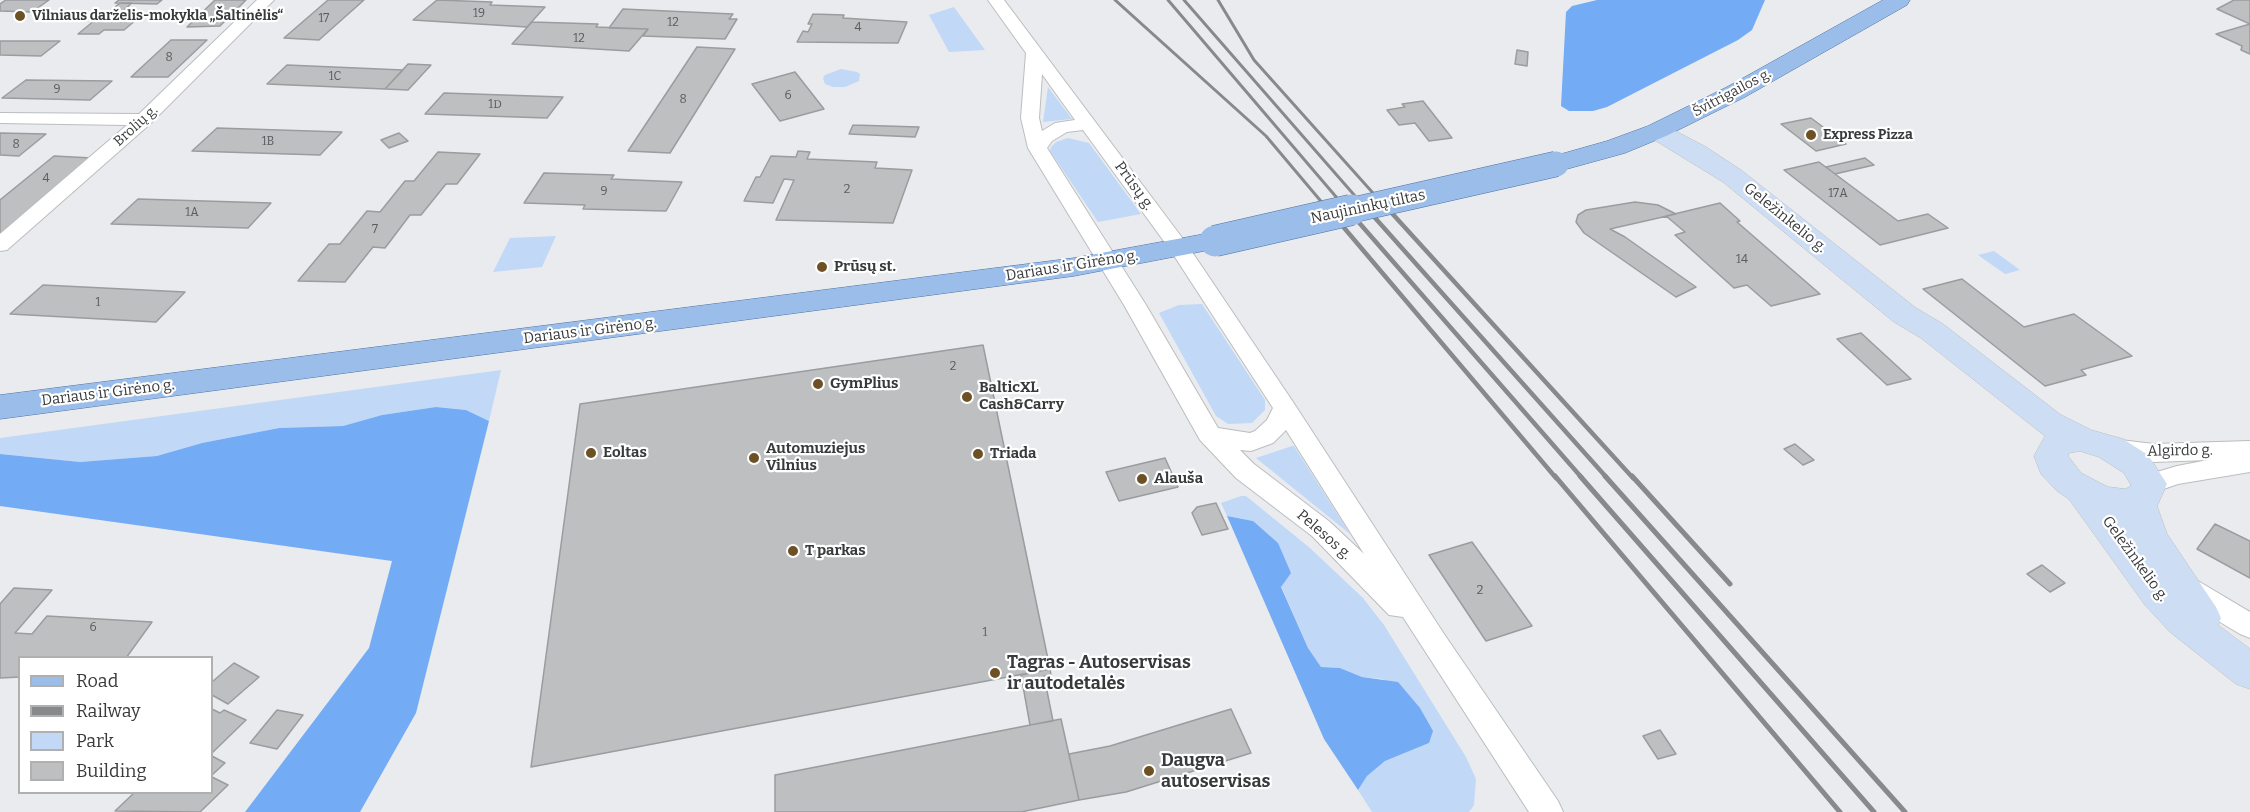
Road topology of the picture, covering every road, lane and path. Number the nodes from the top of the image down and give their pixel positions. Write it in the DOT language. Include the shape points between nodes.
graph roads {
  1 [pos="266,0"];
  2 [pos="996,0"];
  3 [pos="1899,0"];
  4 [pos="1035,53"];
  5 [pos="0,118"];
  6 [pos="144,120"];
  7 [pos="1089,124"];
  8 [pos="1658,131"];
  9 [pos="1037,148"];
  10 [pos="1556,164"];
  11 [pos="0,245"];
  12 [pos="1179,248"];
  13 [pos="1109,262"];
  14 [pos="0,407"];
  15 [pos="1285,408"];
  16 [pos="1209,434"];
  17 [pos="2081,448"];
  18 [pos="2250,450"];
  19 [pos="2250,463"];
  20 [pos="2083,491"];
  21 [pos="2144,492"];
  22 [pos="2234,636"];
  23 [pos="1434,643"];
  24 [pos="2250,672"];
  25 [pos="1547,812"];
  1 -- 6 [label="street, Brolių g."];
  2 -- 4 [label="street, Prūsų g."];
  3 -- 8 [label="main road, Švitrigailos g."];
  4 -- 7 [label="street, Prūsų g."];
  4 -- 9 [label="street" via="1030,118"];
  5 -- 6 [label="street"];
  6 -- 11 [label="street, Brolių g."];
  7 -- 9 [label="street" via="1062,128 1046,136"];
  7 -- 12 [label="street, Prūsų g."];
  8 -- 10 [label="main road, Švitrigailos g."];
  8 -- 17 [label="main road, Geležinkelio g." via="1732,176 1905,315 1974,386 2030,433"];
  9 -- 13 [label="street"];
  10 -- 12 [label="main road, Naujininkų tiltas, bridge"];
  12 -- 13 [label="main road, Dariaus ir Girėno g."];
  12 -- 15 [label="street, Pelesos g."];
  13 -- 14 [label="main road, Dariaus ir Girėno g."];
  13 -- 16 [label="street, Pelesos g."];
  15 -- 16 [label="street" via="1277,425 1251,442"];
  15 -- 23 [label="street, Pelesos g."];
  16 -- 23 [label="street, Pelesos g." via="1245,471 1329,537"];
  17 -- 18 [label="street, Algirdo g." via="2154,453"];
  17 -- 20 [label="main road" via="2059,474"];
  17 -- 21 [label="main road" via="2136,464 2145,474"];
  19 -- 21 [label="street, Algirdo g." via="2177,475"];
  20 -- 21 [label="main road" via="2127,503"];
  20 -- 22 [label="main road, Geležinkelio g." via="2158,594 2184,621"];
  21 -- 22 [label="main road, Geležinkelio g." via="2141,517 2179,584"];
  22 -- 24 [label="main road, Geležinkelio g."];
  23 -- 25 [label="street, Pelesos g."];
}
